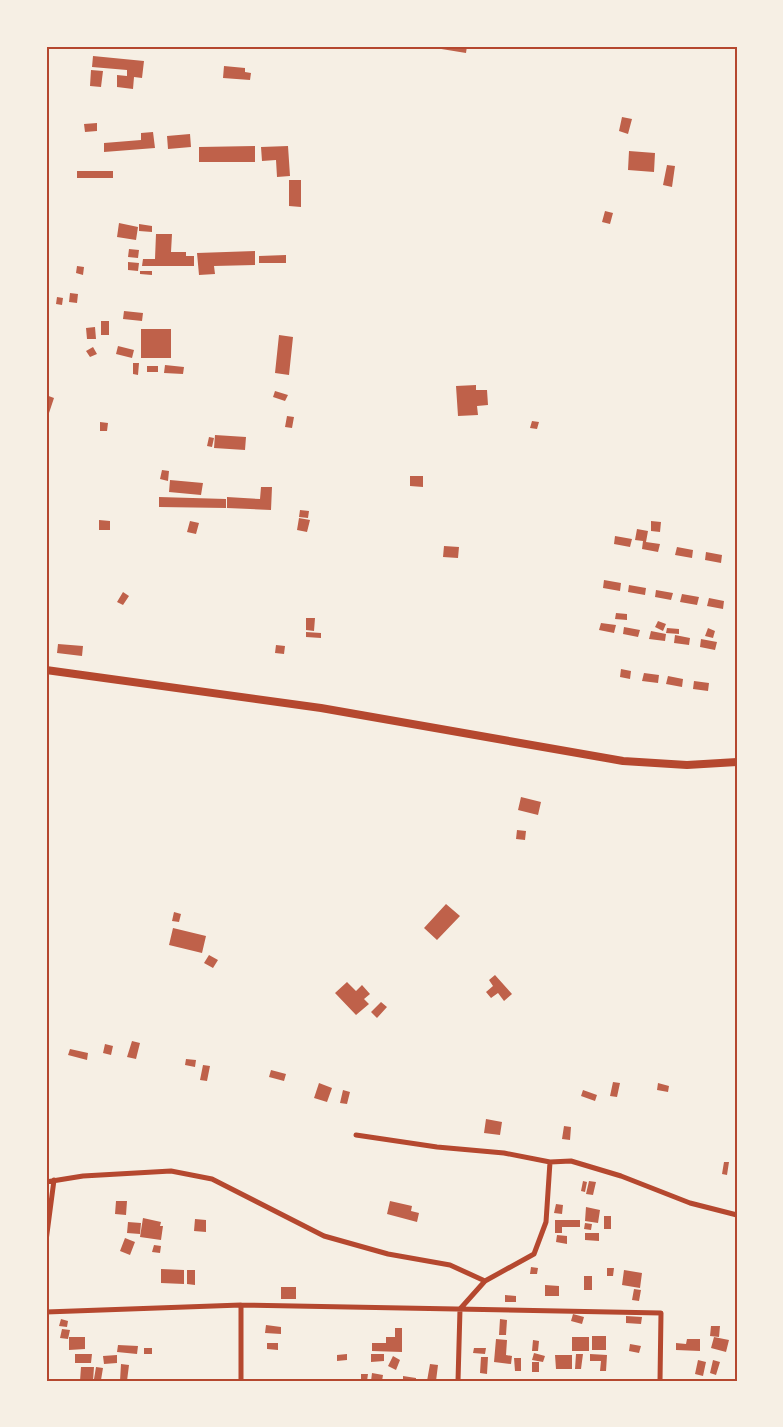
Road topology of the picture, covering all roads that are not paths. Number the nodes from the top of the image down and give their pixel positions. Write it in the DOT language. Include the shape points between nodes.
graph roads {
  1 [pos="46,670"];
  2 [pos="737,762"];
  3 [pos="356,1135"];
  4 [pos="550,1162"];
  5 [pos="54,1180"];
  6 [pos="46,1182"];
  7 [pos="737,1215"];
  8 [pos="46,1241"];
  9 [pos="485,1281"];
  10 [pos="241,1305"];
  11 [pos="460,1309"];
  12 [pos="46,1312"];
  13 [pos="241,1381"];
  14 [pos="458,1381"];
  15 [pos="660,1381"];
  1 -- 2 [label="main road" via="321,708 623,761 687,765"];
  3 -- 4 [label="street" via="504,1153"];
  4 -- 7 [label="street" via="570,1161 621,1176 690,1203"];
  4 -- 9 [label="street" via="546,1222 534,1254"];
  5 -- 6 [label="street"];
  5 -- 8 [label="street"];
  5 -- 9 [label="street" via="171,1171 212,1180 324,1236 388,1254 450,1265"];
  9 -- 11 [label="street"];
  10 -- 11 [label="street"];
  10 -- 12 [label="street"];
  10 -- 13 [label="street"];
  11 -- 14 [label="street"];
  11 -- 15 [label="street" via="661,1313"];
}
